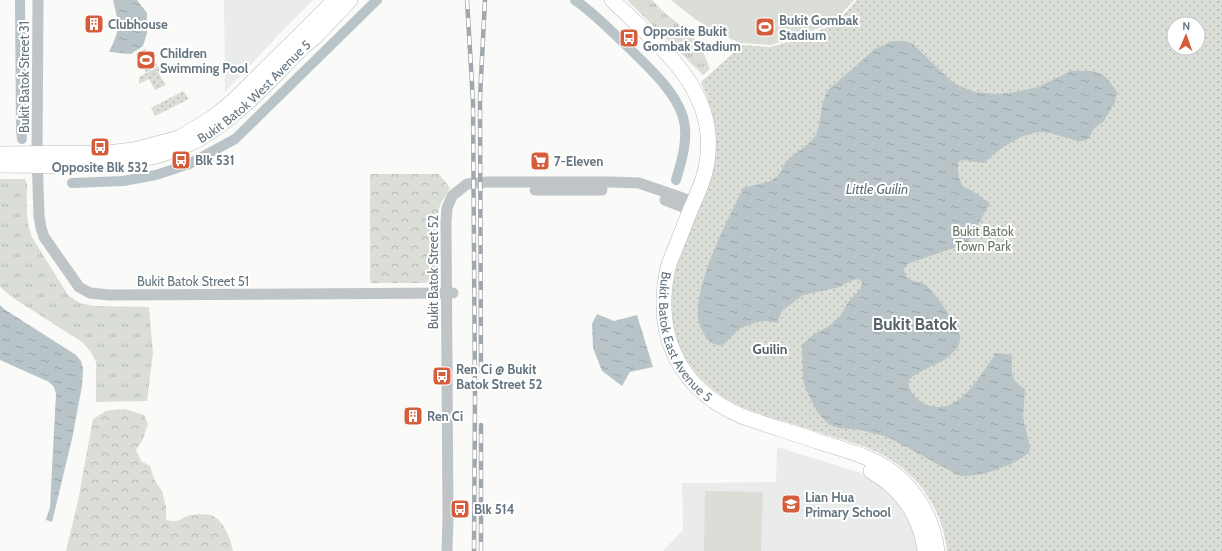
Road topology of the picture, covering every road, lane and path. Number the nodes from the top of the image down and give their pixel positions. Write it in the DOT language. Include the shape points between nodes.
graph roads {
  1 [pos="38,0"];
  2 [pos="335,0"];
  3 [pos="350,0"];
  4 [pos="601,0"];
  5 [pos="612,0"];
  6 [pos="0,154"];
  7 [pos="37,160"];
  8 [pos="0,165"];
  9 [pos="689,205"];
  10 [pos="449,293"];
  11 [pos="447,551"];
  12 [pos="454,551"];
  13 [pos="925,551"];
  14 [pos="937,551"];
  1 -- 7 [label="street, Bukit Batok Street 31"];
  2 -- 7 [label="street, Bukit Batok West Avenue 5" via="233,101 212,118 179,138 134,150"];
  3 -- 7 [label="street, Bukit Batok West Avenue 5" via="316,37 235,114 189,145 127,162"];
  4 -- 9 [label="street, Bukit Batok East Avenue 5" via="678,78 688,93 699,121 700,152"];
  5 -- 9 [label="street, Bukit Batok East Avenue 5" via="674,61 700,101 707,121 709,149 706,169"];
  6 -- 7 [label="street, Bukit Batok West Avenue 5"];
  7 -- 8 [label="street, Bukit Batok West Avenue 5"];
  7 -- 10 [label="street, Bukit Batok Street 51" via="39,216 44,237 79,287 90,293"];
  9 -- 10 [label="street, Bukit Batok Street 52" via="629,189 487,189 466,193 454,210"];
  9 -- 13 [label="street, Bukit Batok East Avenue 5" via="659,269 655,292 659,336 666,358 677,377 699,401 723,418 862,467 884,479 897,490 912,510 922,533"];
  9 -- 14 [label="street, Bukit Batok East Avenue 5" via="669,264 663,294 669,342 683,370 710,398 735,413 865,457 891,471 909,487 923,507 933,530"];
  10 -- 11 [label="street, Bukit Batok Street 52"];
  10 -- 12 [label="street, Bukit Batok Street 52"];
}
